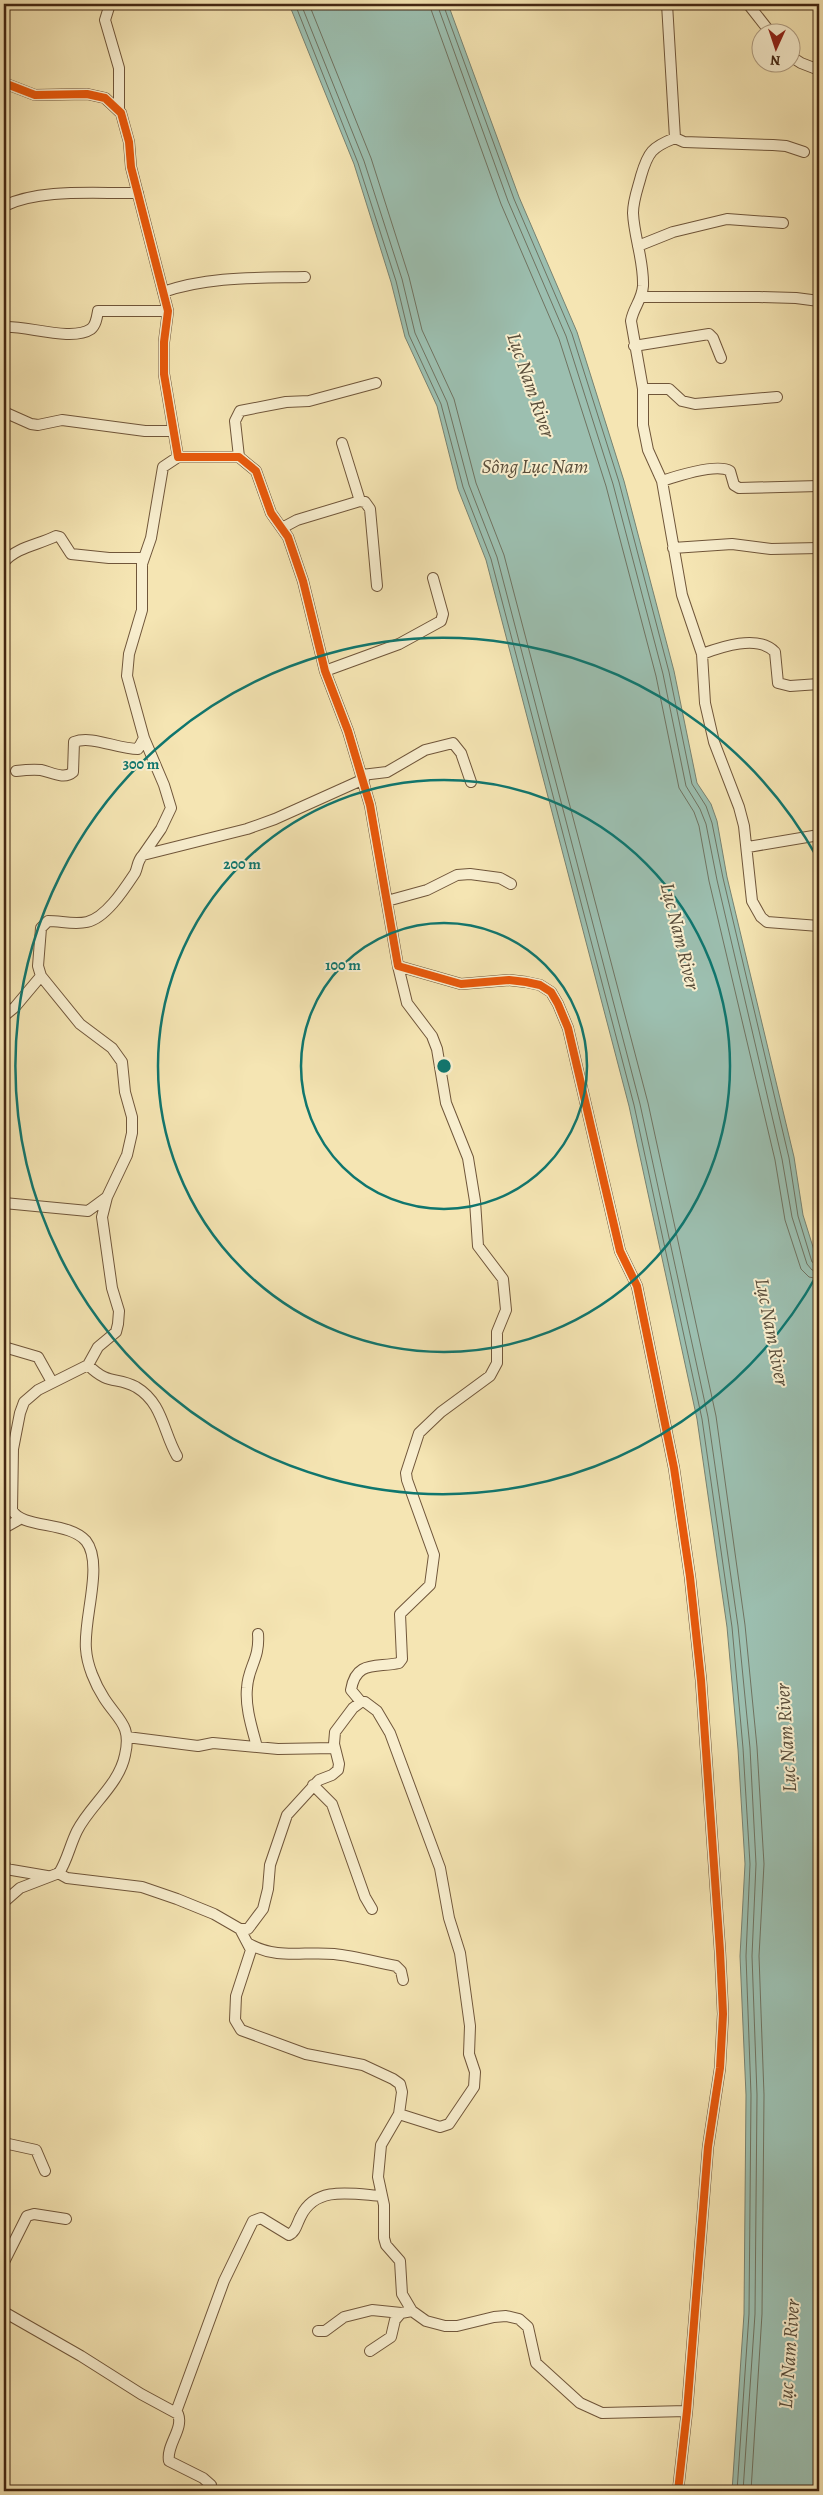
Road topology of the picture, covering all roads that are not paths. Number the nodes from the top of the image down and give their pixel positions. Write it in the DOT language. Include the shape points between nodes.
graph roads {
  1 [pos="110,4"];
  2 [pos="667,4"];
  3 [pos="748,4"];
  4 [pos="762,22"];
  5 [pos="800,62"];
  6 [pos="819,70"];
  7 [pos="4,83"];
  8 [pos="119,110"];
  9 [pos="675,138"];
  10 [pos="804,152"];
  11 [pos="138,193"];
  12 [pos="4,206"];
  13 [pos="783,223"];
  14 [pos="638,246"];
  15 [pos="305,278"];
  16 [pos="163,292"];
  17 [pos="642,297"];
  18 [pos="819,301"];
  19 [pos="168,311"];
  20 [pos="4,327"];
  21 [pos="634,346"];
  22 [pos="720,358"];
  23 [pos="376,383"];
  24 [pos="643,389"];
  25 [pos="777,397"];
  26 [pos="4,412"];
  27 [pos="173,431"];
  28 [pos="342,444"];
  29 [pos="239,457"];
  30 [pos="178,458"];
  31 [pos="662,482"];
  32 [pos="819,486"];
  33 [pos="360,501"];
  34 [pos="282,528"];
  35 [pos="673,548"];
  36 [pos="819,548"];
  37 [pos="143,558"];
  38 [pos="4,562"];
  39 [pos="433,578"];
  40 [pos="377,586"];
  41 [pos="702,654"];
  42 [pos="325,671"];
  43 [pos="819,684"];
  44 [pos="144,738"];
  45 [pos="16,771"];
  46 [pos="363,777"];
  47 [pos="471,782"];
  48 [pos="819,835"];
  49 [pos="748,847"];
  50 [pos="143,856"];
  51 [pos="511,884"];
  52 [pos="387,901"];
  53 [pos="819,926"];
  54 [pos="398,966"];
  55 [pos="41,976"];
  56 [pos="4,1016"];
  57 [pos="107,1197"];
  58 [pos="4,1203"];
  59 [pos="4,1347"];
  60 [pos="88,1365"];
  61 [pos="52,1382"];
  62 [pos="177,1456"];
  63 [pos="20,1518"];
  64 [pos="4,1528"];
  65 [pos="258,1634"];
  66 [pos="361,1702"];
  67 [pos="127,1737"];
  68 [pos="257,1747"];
  69 [pos="335,1748"];
  70 [pos="313,1785"];
  71 [pos="4,1823"];
  72 [pos="58,1873"];
  73 [pos="48,1877"];
  74 [pos="4,1902"];
  75 [pos="372,1909"];
  76 [pos="240,1929"];
  77 [pos="250,1944"];
  78 [pos="403,1980"];
  79 [pos="399,2114"];
  80 [pos="4,2143"];
  81 [pos="45,2171"];
  82 [pos="382,2196"];
  83 [pos="66,2219"];
  84 [pos="4,2262"];
  85 [pos="412,2311"];
  86 [pos="4,2312"];
  87 [pos="401,2313"];
  88 [pos="318,2332"];
  89 [pos="370,2352"];
  90 [pos="687,2411"];
  91 [pos="176,2412"];
  92 [pos="211,2491"];
  93 [pos="678,2491"];
  1 -- 8 [label="street" via="105,20 119,68"];
  2 -- 9 [label="street"];
  3 -- 4 [label="street"];
  5 -- 6 [label="street"];
  7 -- 8 [label="street" via="35,96 87,94 105,98"];
  8 -- 11 [label="street"];
  9 -- 10 [label="street" via="684,142 786,146"];
  9 -- 14 [label="street" via="657,145 646,162 634,199"];
  11 -- 12 [label="street" via="28,197"];
  11 -- 16 [label="street"];
  13 -- 14 [label="street" via="727,218 673,232"];
  14 -- 17 [label="street"];
  15 -- 16 [label="street" via="215,279"];
  16 -- 19 [label="street"];
  17 -- 18 [label="street" via="760,296"];
  17 -- 21 [label="street" via="632,313"];
  19 -- 20 [label="street" via="98,311 91,329 74,333"];
  19 -- 27 [label="street" via="164,374"];
  21 -- 22 [label="street" via="709,334"];
  21 -- 24 [label="street"];
  23 -- 29 [label="street" via="309,401 240,411 235,421"];
  24 -- 25 [label="street" via="669,390 682,401 695,404"];
  24 -- 31 [label="street" via="643,424 647,444"];
  26 -- 27 [label="street" via="31,424 62,420 126,429"];
  27 -- 30 [label="street"];
  28 -- 33 [label="street"];
  29 -- 30 [label="street"];
  29 -- 34 [label="street" via="256,471 264,499"];
  30 -- 37 [label="street" via="163,467 151,538"];
  31 -- 32 [label="street" via="721,468 730,471 734,485 739,488"];
  31 -- 35 [label="street"];
  33 -- 34 [label="street" via="297,520"];
  33 -- 40 [label="street" via="370,509"];
  34 -- 42 [label="street" via="303,581"];
  35 -- 36 [label="street" via="732,544 771,549"];
  35 -- 41 [label="street" via="682,595"];
  37 -- 38 [label="street" via="71,554 56,536 17,550"];
  37 -- 44 [label="street" via="142,610 129,654 127,676"];
  39 -- 42 [label="street" via="443,614 441,621 399,644"];
  41 -- 43 [label="street" via="730,644 763,645 775,652 778,683 790,686"];
  41 -- 49 [label="street" via="704,702 714,742 739,807"];
  42 -- 46 [label="street"];
  44 -- 45 [label="street" via="138,749 123,749 103,742 74,742 73,772 70,775 42,770"];
  44 -- 50 [label="street" via="171,808"];
  46 -- 47 [label="street" via="388,772 425,750 453,744 461,753"];
  46 -- 50 [label="street" via="276,819"];
  46 -- 52 [label="street" via="375,825"];
  48 -- 49 [label="street"];
  49 -- 53 [label="street" via="752,901 761,917 774,924"];
  50 -- 55 [label="street" via="121,894 97,919 80,924 44,923 38,944"];
  51 -- 52 [label="street" via="500,878 457,875 427,890"];
  52 -- 54 [label="street"];
  54 -- 66 [label="street" via="407,1003 432,1036 437,1049 446,1103 468,1158 478,1246 503,1279 506,1310 497,1332 495,1370 419,1433 406,1473 434,1555 430,1585 400,1614 400,1663 364,1667 356,1674 351,1690"];
  54 -- 90 [label="street" via="461,984 509,980 540,985 551,992 558,1004 568,1028 620,1251 637,1286 674,1468 701,1680 723,2014 720,2068 708,2147"];
  55 -- 56 [label="street"];
  55 -- 57 [label="street" via="80,1024 112,1048 122,1062 132,1133 127,1155"];
  57 -- 58 [label="street" via="88,1211"];
  57 -- 60 [label="street" via="102,1217 119,1318 116,1332 98,1347"];
  59 -- 61 [label="street" via="38,1357"];
  60 -- 61 [label="street"];
  60 -- 62 [label="street" via="106,1380 134,1386 152,1400"];
  61 -- 63 [label="street" via="28,1398 20,1413 13,1449 12,1510"];
  63 -- 64 [label="street"];
  63 -- 67 [label="street" via="61,1527 80,1535 90,1547 94,1563 87,1612 87,1656 104,1698 125,1724"];
  65 -- 68 [label="street" via="259,1648 247,1687"];
  66 -- 69 [label="street" via="337,1726"];
  66 -- 79 [label="street" via="377,1711 390,1733 440,1868 460,1953 470,2026 469,2054 475,2072 474,2087 449,2124 440,2127"];
  67 -- 68 [label="street" via="190,1746 213,1743"];
  67 -- 72 [label="street" via="126,1753 120,1768 77,1830"];
  68 -- 69 [label="street"];
  69 -- 70 [label="street" via="338,1770"];
  70 -- 75 [label="street" via="332,1804"];
  70 -- 76 [label="street" via="287,1815 270,1864 264,1909 248,1929"];
  71 -- 73 [label="street" via="6,1869"];
  72 -- 73 [label="street"];
  72 -- 76 [label="street" via="67,1878 156,1891 214,1914"];
  73 -- 74 [label="street" via="20,1888"];
  76 -- 77 [label="street"];
  77 -- 78 [label="street" via="276,1954 338,1954 396,1966"];
  77 -- 79 [label="street" via="250,1957 234,2006 235,2020 241,2030 306,2054 362,2065 393,2078 400,2084 402,2092"];
  79 -- 82 [label="street" via="379,2152 378,2177"];
  80 -- 81 [label="street" via="36,2150"];
  82 -- 85 [label="street" via="384,2238 400,2261 402,2294"];
  82 -- 91 [label="street" via="322,2195 312,2200 294,2232 289,2235 261,2218 253,2221 224,2281"];
  83 -- 84 [label="street" via="34,2214 27,2216"];
  85 -- 87 [label="street"];
  85 -- 90 [label="street" via="426,2321 445,2326 494,2317 519,2319 528,2327 536,2363 580,2403 602,2413"];
  86 -- 91 [label="street" via="140,2394"];
  87 -- 88 [label="street" via="372,2310 344,2317 325,2331"];
  87 -- 89 [label="street" via="395,2320 392,2337"];
  90 -- 93 [label="street"];
  91 -- 92 [label="street" via="180,2420 168,2455 169,2461 206,2480"];
}
